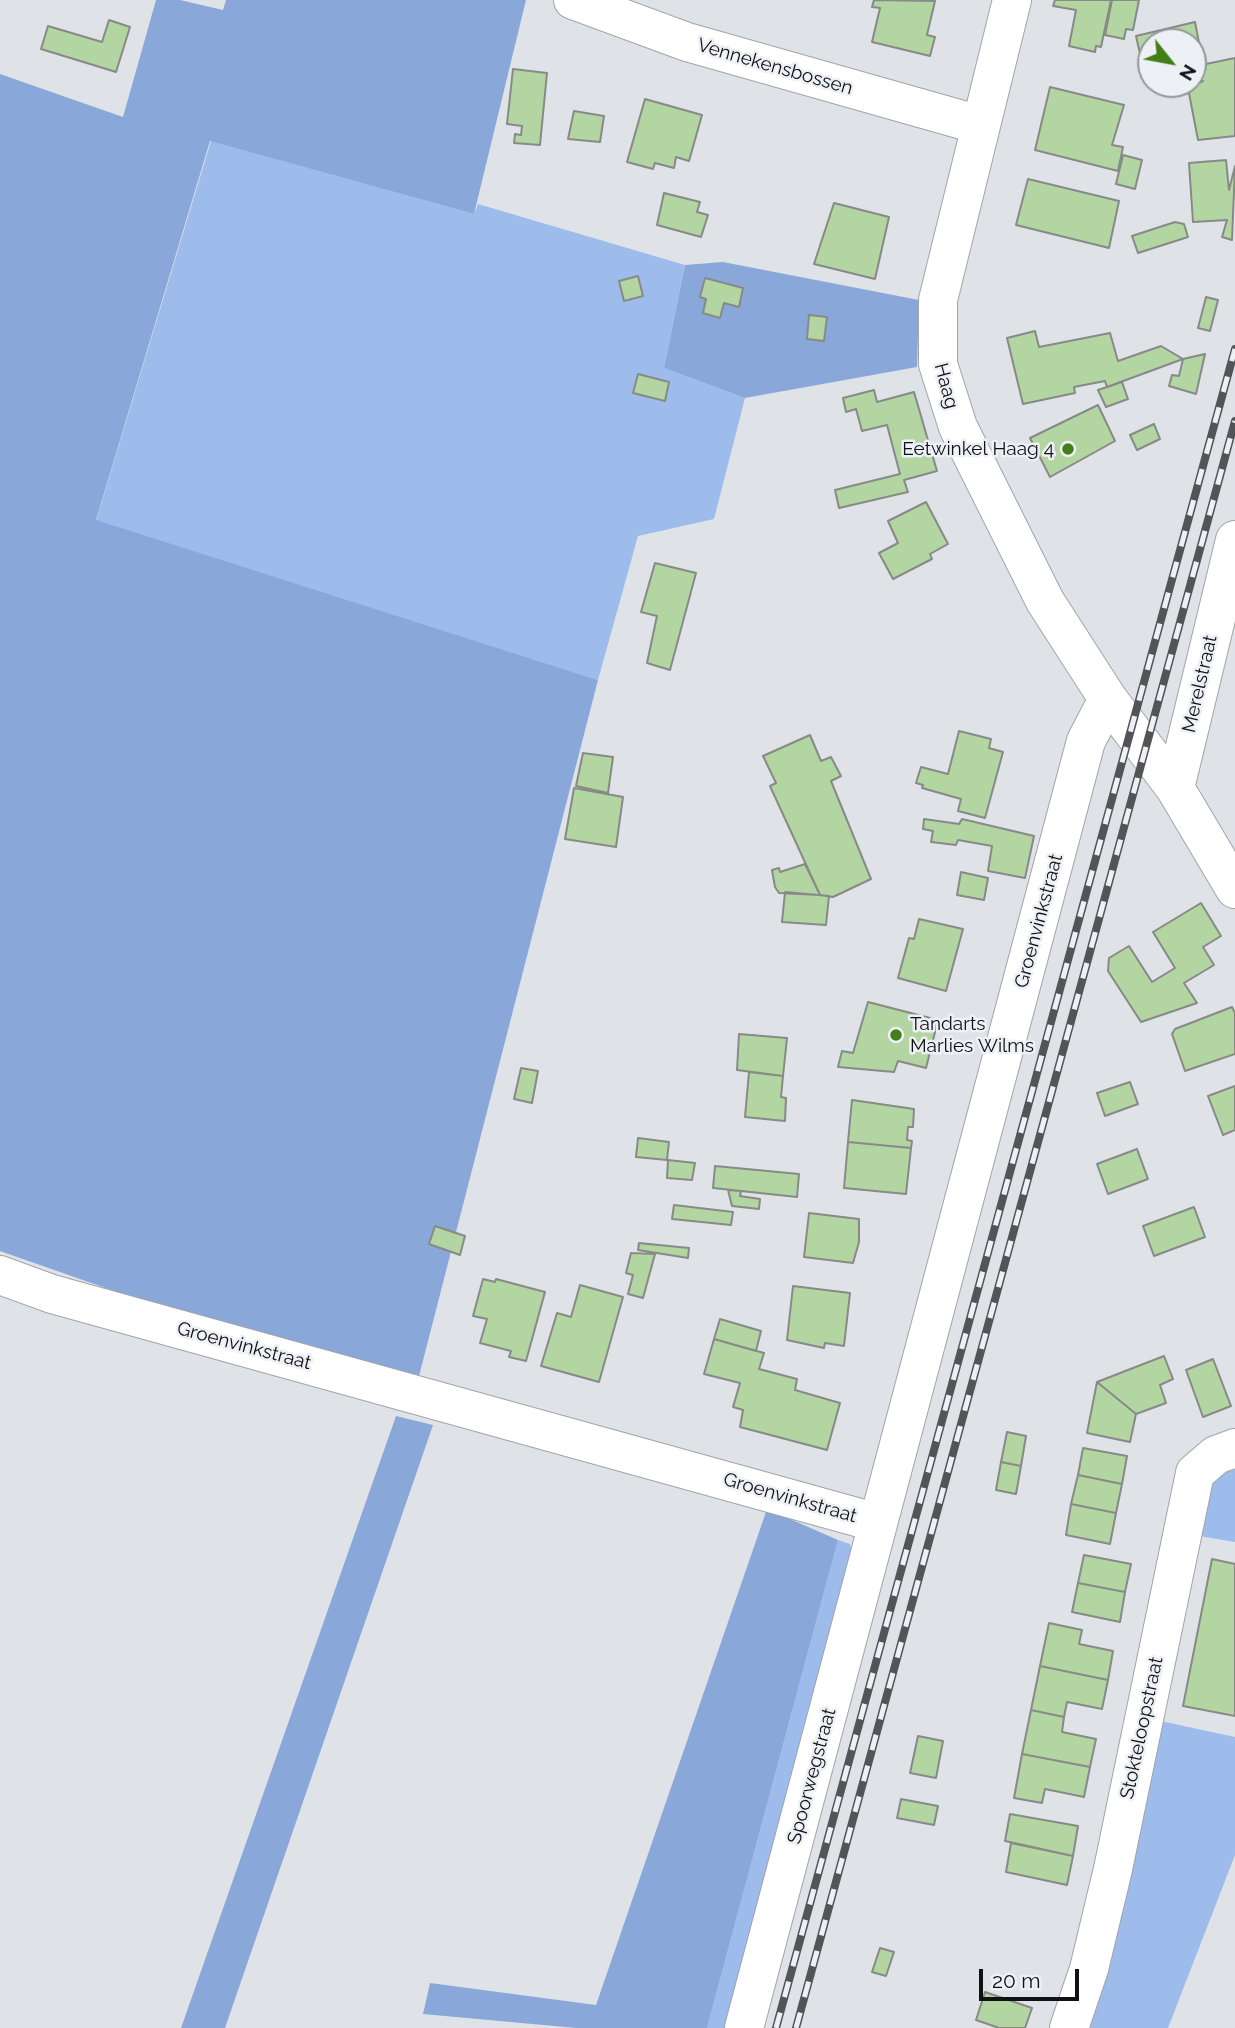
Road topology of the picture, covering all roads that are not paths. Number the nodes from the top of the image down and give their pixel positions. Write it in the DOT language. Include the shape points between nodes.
graph roads {
  1 [pos="573,0"];
  2 [pos="1012,0"];
  3 [pos="980,124"];
  4 [pos="1235,540"];
  5 [pos="1231,575"];
  6 [pos="1108,699"];
  7 [pos="1175,788"];
  8 [pos="1235,889"];
  9 [pos="0,1275"];
  10 [pos="1235,1448"];
  11 [pos="878,1523"];
  12 [pos="744,2028"];
  13 [pos="1069,2028"];
  1 -- 3 [label="street, Vennekensbossen" via="687,42"];
  2 -- 3 [label="street, Haag"];
  3 -- 6 [label="street, Haag" via="938,300 938,364 958,427 1045,601"];
  4 -- 5 [label="street, Merelstraat"];
  5 -- 7 [label="street, Merelstraat" via="1201,671"];
  6 -- 7 [label="street, Haag"];
  6 -- 11 [label="street, Groenvinkstraat" via="1086,741"];
  7 -- 8 [label="street, Haag"];
  9 -- 11 [label="street, Groenvinkstraat" via="52,1294"];
  10 -- 13 [label="street, Stokteloopstraat" via="1216,1455 1195,1473 1112,1869 1089,1969"];
  11 -- 12 [label="street, Spoorwegstraat"];
}
